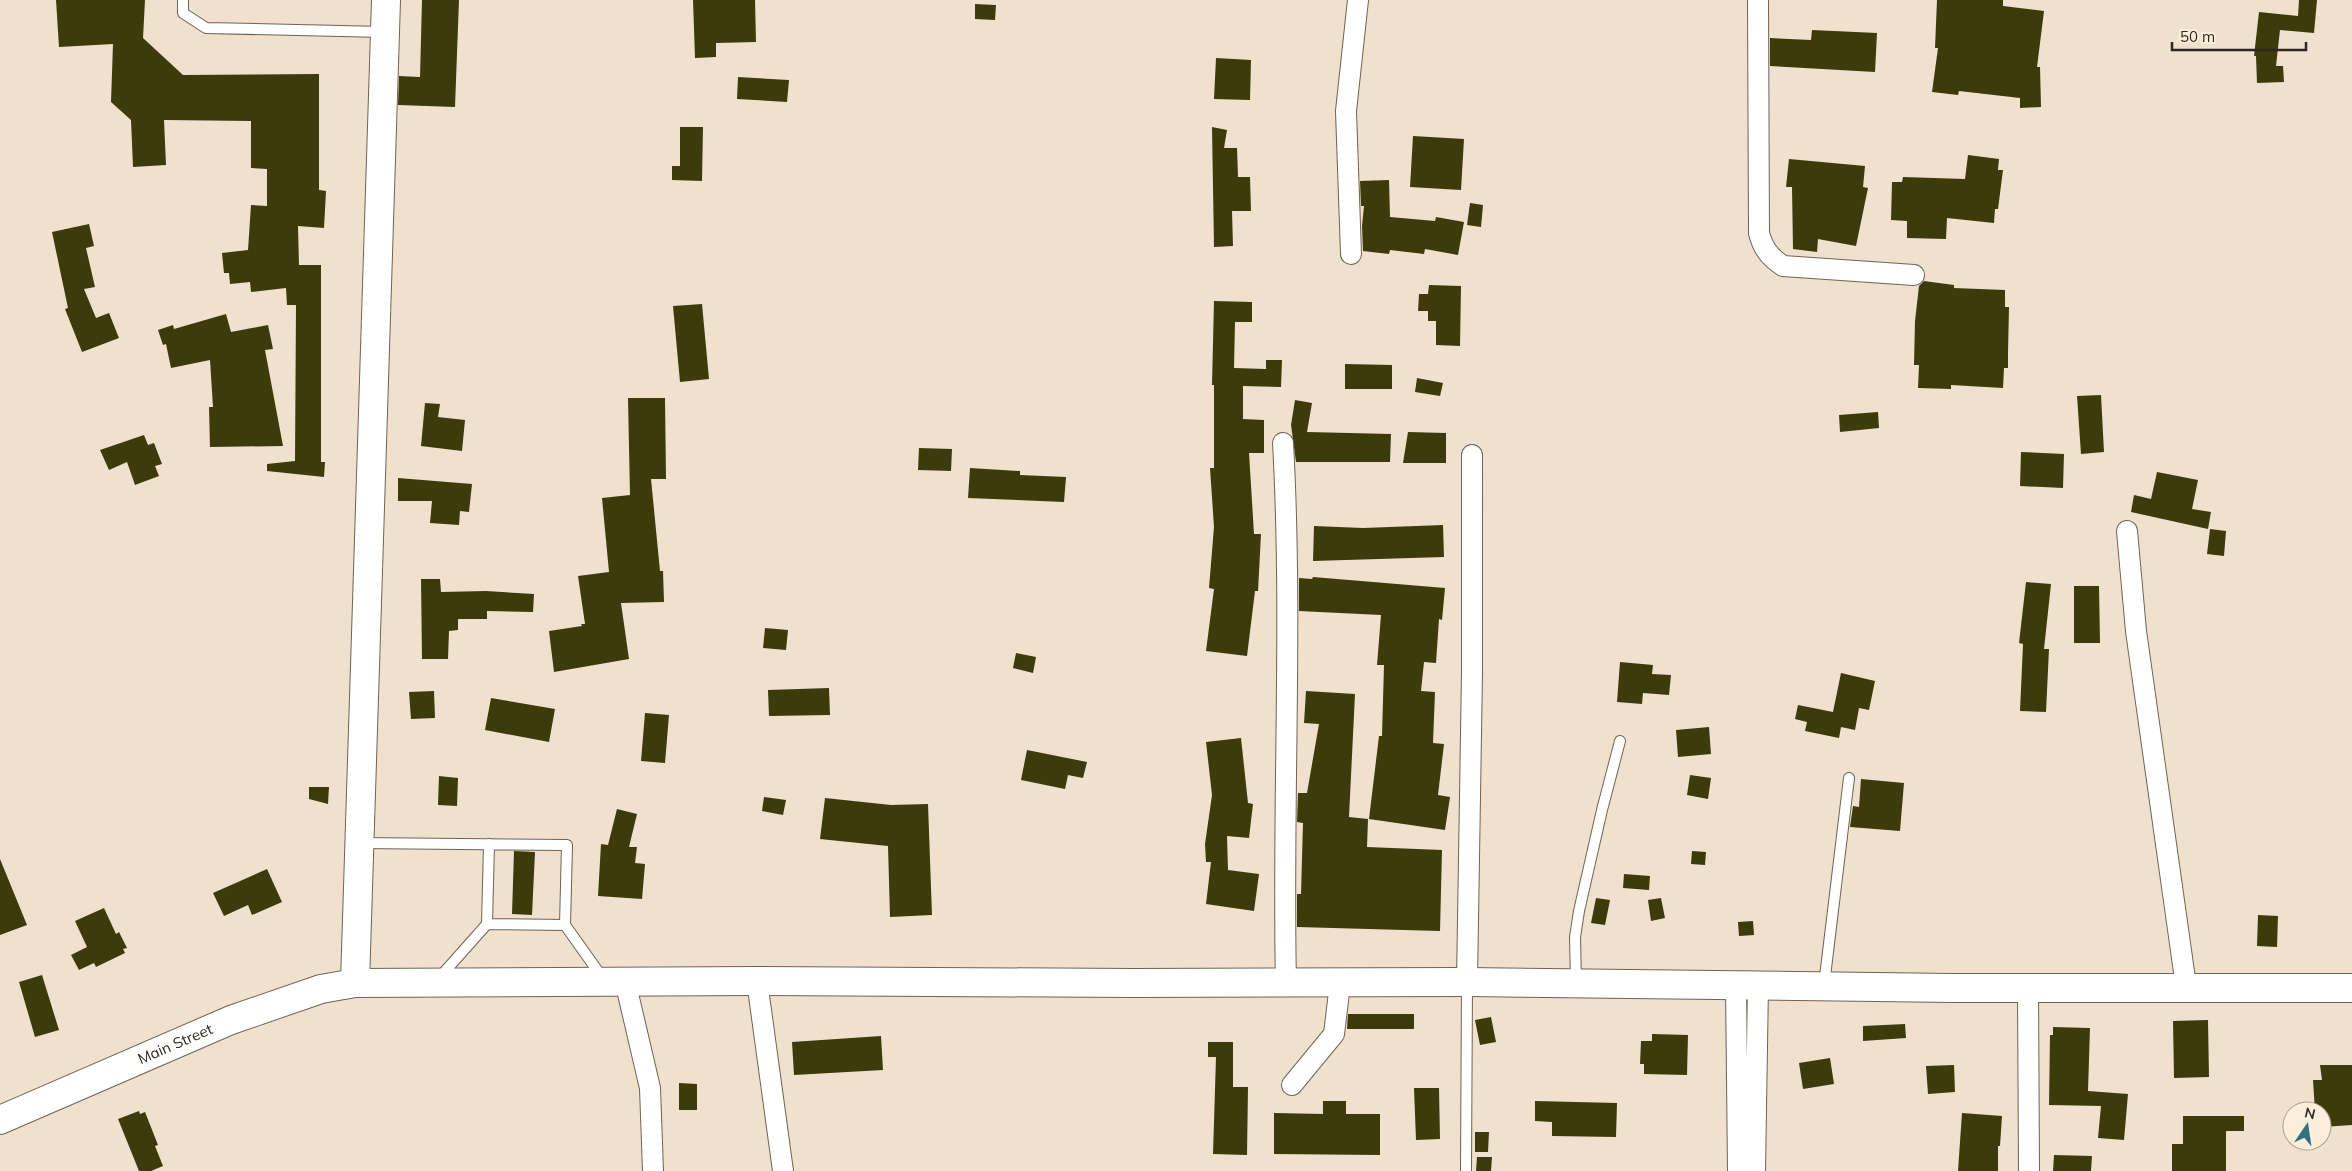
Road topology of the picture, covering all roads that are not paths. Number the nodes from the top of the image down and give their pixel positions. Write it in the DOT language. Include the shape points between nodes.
graph roads {
  1 [pos="183,0"];
  2 [pos="386,0"];
  3 [pos="1358,0"];
  4 [pos="1758,0"];
  5 [pos="385,32"];
  6 [pos="1351,254"];
  7 [pos="1914,275"];
  8 [pos="1283,443"];
  9 [pos="1472,455"];
  10 [pos="2126,531"];
  11 [pos="1620,741"];
  12 [pos="1849,778"];
  13 [pos="360,843"];
  14 [pos="489,844"];
  15 [pos="487,924"];
  16 [pos="565,925"];
  17 [pos="757,980"];
  18 [pos="435,982"];
  19 [pos="615,982"];
  20 [pos="1467,982"];
  21 [pos="355,983"];
  22 [pos="1286,984"];
  23 [pos="1340,984"];
  24 [pos="1576,984"];
  25 [pos="1747,985"];
  26 [pos="1824,986"];
  27 [pos="2186,986"];
  28 [pos="2028,988"];
  29 [pos="2352,988"];
  30 [pos="1292,1085"];
  31 [pos="0,1120"];
  32 [pos="653,1171"];
  33 [pos="784,1171"];
  34 [pos="1466,1171"];
  35 [pos="1738,1171"];
  36 [pos="1755,1171"];
  37 [pos="2030,1171"];
  1 -- 5 [label="lane" via="183,13 206,28"];
  2 -- 5 [label="main road"];
  3 -- 6 [label="street" via="1346,111"];
  4 -- 7 [label="street" via="1760,233 1763,246 1783,266"];
  5 -- 13 [label="main road"];
  8 -- 22 [label="street" via="1287,553"];
  9 -- 20 [label="street"];
  10 -- 27 [label="street" via="2136,631"];
  11 -- 24 [label="lane" via="1579,911 1575,937"];
  12 -- 26 [label="lane"];
  13 -- 14 [label="lane"];
  13 -- 21 [label="main road"];
  14 -- 15 [label="lane"];
  14 -- 16 [label="lane" via="567,846"];
  15 -- 16 [label="lane"];
  15 -- 18 [label="lane"];
  16 -- 19 [label="lane"];
  17 -- 19 [label="main road, Main Street"];
  17 -- 22 [label="main road, Main Street"];
  17 -- 33 [label="street"];
  18 -- 19 [label="main road, Main Street"];
  18 -- 21 [label="main road, Main Street"];
  19 -- 32 [label="street" via="650,1088"];
  20 -- 23 [label="main road, Main Street"];
  20 -- 24 [label="main road, Main Street"];
  20 -- 34 [label="lane"];
  21 -- 31 [label="main road, Main Street" via="314,991 231,1020"];
  22 -- 23 [label="main road, Main Street"];
  23 -- 30 [label="street" via="1334,1034"];
  24 -- 25 [label="main road, Main Street"];
  25 -- 26 [label="main road, Main Street"];
  25 -- 35 [label="street"];
  25 -- 36 [label="street"];
  26 -- 28 [label="main road, Main Street"];
  27 -- 28 [label="main road, Main Street"];
  27 -- 29 [label="main road, Main Street"];
  28 -- 37 [label="street"];
}
